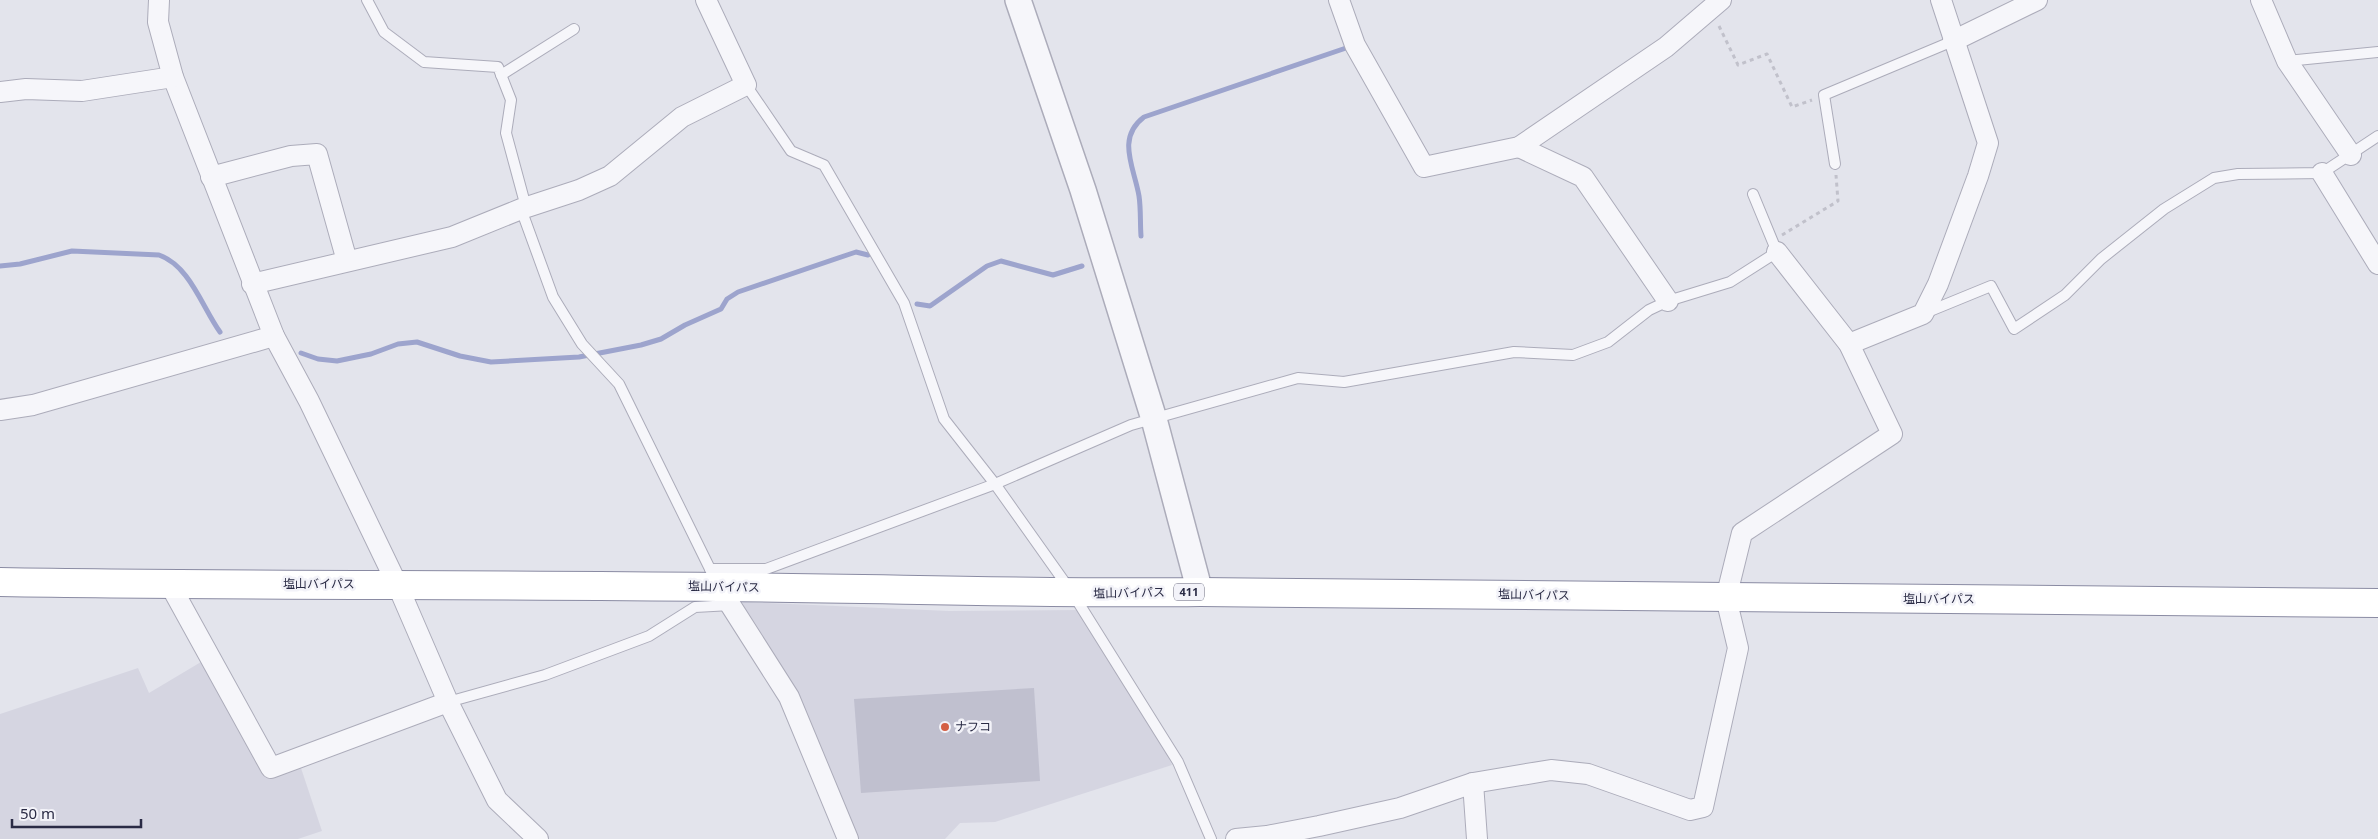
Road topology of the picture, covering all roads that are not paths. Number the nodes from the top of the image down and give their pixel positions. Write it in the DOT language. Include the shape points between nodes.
graph roads {
  1 [pos="159,0"];
  2 [pos="367,0"];
  3 [pos="706,0"];
  4 [pos="1018,0"];
  5 [pos="1340,0"];
  6 [pos="1941,0"];
  7 [pos="2037,0"];
  8 [pos="2262,0"];
  9 [pos="1716,4"];
  10 [pos="574,29"];
  11 [pos="1953,41"];
  12 [pos="2378,52"];
  13 [pos="2286,61"];
  14 [pos="501,75"];
  15 [pos="173,77"];
  16 [pos="746,85"];
  17 [pos="0,92"];
  18 [pos="2378,136"];
  19 [pos="1519,147"];
  20 [pos="2351,155"];
  21 [pos="1835,164"];
  22 [pos="2322,173"];
  23 [pos="211,177"];
  24 [pos="1753,194"];
  25 [pos="524,208"];
  26 [pos="1775,246"];
  27 [pos="347,261"];
  28 [pos="2378,264"];
  29 [pos="252,284"];
  30 [pos="1668,301"];
  31 [pos="1923,314"];
  32 [pos="274,336"];
  33 [pos="1849,344"];
  34 [pos="0,410"];
  35 [pos="1154,419"];
  36 [pos="995,484"];
  37 [pos="0,582"];
  38 [pos="170,583"];
  39 [pos="397,584"];
  40 [pos="720,587"];
  41 [pos="1200,592"];
  42 [pos="1073,594"];
  43 [pos="1726,598"];
  44 [pos="2378,603"];
  45 [pos="448,702"];
  46 [pos="1473,783"];
  47 [pos="538,839"];
  48 [pos="848,839"];
  49 [pos="1211,839"];
  50 [pos="1236,839"];
  51 [pos="1477,839"];
  1 -- 15 [label="street" via="158,22"];
  2 -- 14 [label="lane" via="384,32 424,62 498,67"];
  3 -- 16 [label="street"];
  4 -- 35 [label="street" via="1083,190"];
  5 -- 19 [label="street" via="1355,45 1424,167"];
  6 -- 11 [label="street"];
  7 -- 11 [label="street"];
  8 -- 13 [label="street"];
  9 -- 19 [label="street" via="1666,47"];
  10 -- 14 [label="lane"];
  11 -- 21 [label="lane" via="1824,95"];
  11 -- 31 [label="street" via="1988,143 1938,284"];
  12 -- 13 [label="lane"];
  13 -- 20 [label="street"];
  14 -- 25 [label="lane" via="511,100 506,133"];
  15 -- 17 [label="street" via="82,91 26,89"];
  15 -- 23 [label="street"];
  16 -- 25 [label="street" via="682,117 610,176"];
  16 -- 36 [label="lane" via="791,151 824,165 904,303 944,418"];
  18 -- 20 [label="lane"];
  19 -- 30 [label="street" via="1583,177"];
  20 -- 22 [label="lane"];
  22 -- 28 [label="street"];
  22 -- 31 [label="lane" via="2238,174 2214,178 2164,209 2101,259 2065,295 2014,329 1991,286"];
  23 -- 27 [label="street" via="292,156 317,154"];
  23 -- 29 [label="street"];
  24 -- 26 [label="lane"];
  25 -- 27 [label="street" via="452,237"];
  25 -- 40 [label="lane" via="546,282 582,344 619,384"];
  26 -- 30 [label="lane" via="1730,282"];
  26 -- 33 [label="street"];
  27 -- 29 [label="street"];
  29 -- 32 [label="street"];
  30 -- 35 [label="lane" via="1649,310 1608,342 1573,355 1514,352 1344,382 1298,378"];
  31 -- 33 [label="street"];
  32 -- 34 [label="street" via="33,405"];
  32 -- 39 [label="street"];
  33 -- 43 [label="street" via="1892,434 1742,533"];
  35 -- 36 [label="lane" via="1131,424"];
  35 -- 41 [label="street"];
  36 -- 40 [label="lane"];
  36 -- 42 [label="lane"];
  37 -- 38 [label="highway, 塩山バイパス / 411"];
  38 -- 39 [label="highway, 塩山バイパス / 411"];
  38 -- 45 [label="street" via="271,768"];
  39 -- 40 [label="highway, 塩山バイパス / 411"];
  39 -- 45 [label="street"];
  40 -- 42 [label="highway, 塩山バイパス / 411"];
  40 -- 45 [label="lane" via="649,636 545,675"];
  40 -- 48 [label="street" via="789,696"];
  41 -- 42 [label="highway, 塩山バイパス / 411"];
  41 -- 43 [label="highway, 塩山バイパス / 411"];
  42 -- 49 [label="lane" via="1178,762"];
  43 -- 44 [label="highway, 塩山バイパス / 411"];
  43 -- 46 [label="street" via="1738,648 1703,807 1690,810 1588,774 1551,770"];
  45 -- 47 [label="street" via="497,800"];
  46 -- 50 [label="street" via="1400,808"];
  46 -- 51 [label="street"];
}
